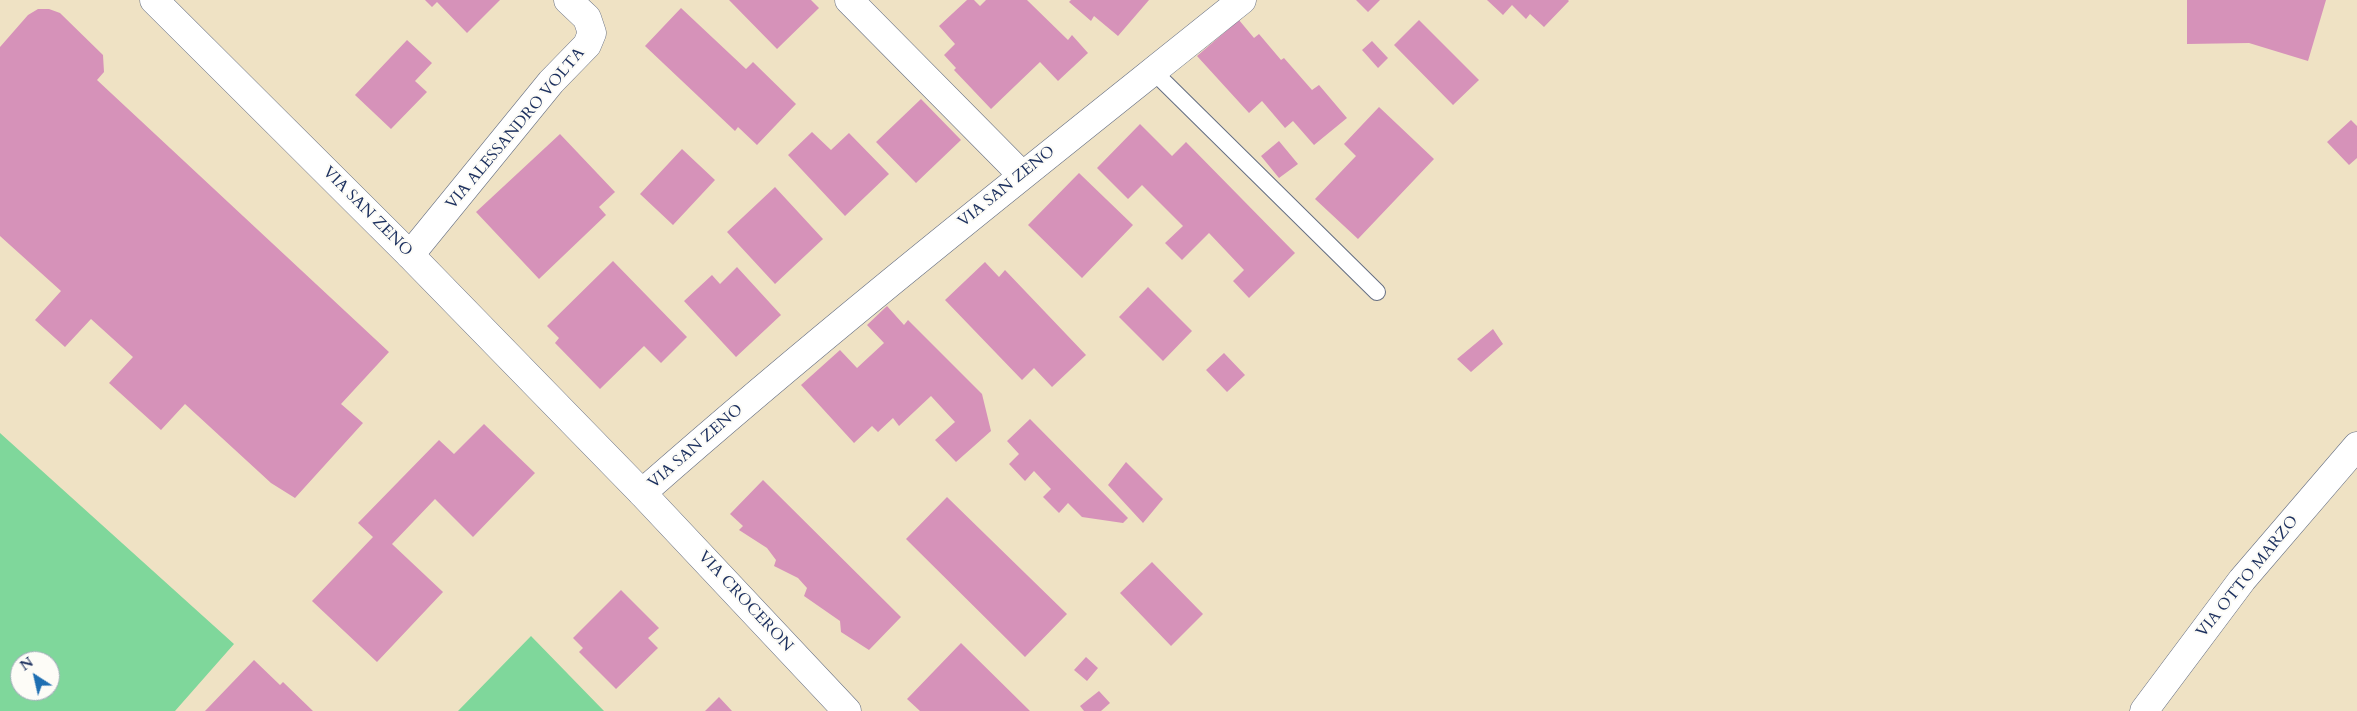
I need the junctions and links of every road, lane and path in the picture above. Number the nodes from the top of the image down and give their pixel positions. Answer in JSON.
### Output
{"nodes":[{"id":1,"x":154,"y":0,"type":"edge"},
{"id":2,"x":568,"y":0,"type":"edge"},
{"id":3,"x":849,"y":0,"type":"edge"},
{"id":4,"x":1242,"y":0,"type":"edge"},
{"id":5,"x":1153,"y":71,"type":"junction"},
{"id":6,"x":1022,"y":174,"type":"junction"},
{"id":7,"x":410,"y":255,"type":"junction"},
{"id":8,"x":1377,"y":292,"type":"dead end"},
{"id":9,"x":2357,"y":446,"type":"edge"},
{"id":10,"x":642,"y":493,"type":"junction"},
{"id":11,"x":848,"y":711,"type":"edge"},
{"id":12,"x":2144,"y":711,"type":"edge"}],
"edges":[{"from":1,"to":7,"type":"street","name":"VIA SAN ZENO"},
{"from":2,"to":7,"type":"street","name":"VIA ALESSANDRO VOLTA"},
{"from":3,"to":6,"type":"street"},
{"from":4,"to":5,"type":"street","name":"VIA SAN ZENO"},
{"from":5,"to":6,"type":"street","name":"VIA SAN ZENO"},
{"from":5,"to":8,"type":"lane"},
{"from":6,"to":10,"type":"street","name":"VIA SAN ZENO"},
{"from":7,"to":10,"type":"street","name":"VIA SAN ZENO"},
{"from":9,"to":12,"type":"street","name":"VIA OTTO MARZO"},
{"from":10,"to":11,"type":"street","name":"VIA CROCERON"}]}
